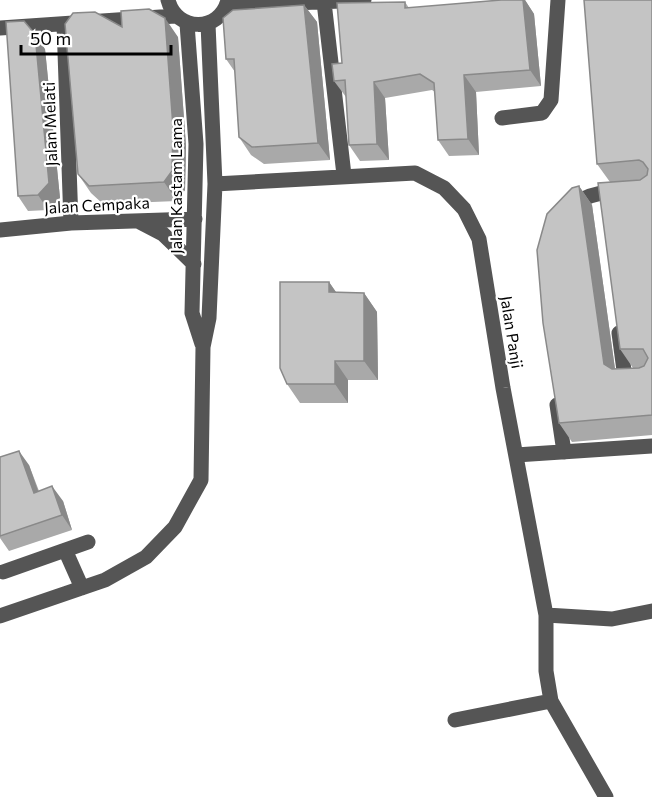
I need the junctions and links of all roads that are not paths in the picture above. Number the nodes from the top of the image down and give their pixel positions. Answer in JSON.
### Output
{"nodes":[{"id":1,"x":168,"y":0,"type":"edge"},
{"id":2,"x":364,"y":0,"type":"edge"},
{"id":3,"x":558,"y":0,"type":"edge"},
{"id":4,"x":227,"y":3,"type":"edge"},
{"id":5,"x":324,"y":3,"type":"junction"},
{"id":6,"x":181,"y":20,"type":"junction"},
{"id":7,"x":64,"y":24,"type":"junction"},
{"id":8,"x":208,"y":24,"type":"junction"},
{"id":9,"x":0,"y":28,"type":"edge"},
{"id":10,"x":502,"y":118,"type":"dead end"},
{"id":11,"x":344,"y":176,"type":"junction"},
{"id":12,"x":215,"y":184,"type":"junction"},
{"id":13,"x":652,"y":189,"type":"edge"},
{"id":14,"x":195,"y":219,"type":"junction"},
{"id":15,"x":559,"y":220,"type":"edge"},
{"id":16,"x":137,"y":221,"type":"junction"},
{"id":17,"x":72,"y":223,"type":"junction"},
{"id":18,"x":0,"y":230,"type":"edge"},
{"id":19,"x":194,"y":264,"type":"junction"},
{"id":20,"x":618,"y":320,"type":"edge"},
{"id":21,"x":203,"y":347,"type":"junction"},
{"id":22,"x":652,"y":377,"type":"edge"},
{"id":23,"x":554,"y":387,"type":"edge"},
{"id":24,"x":652,"y":446,"type":"edge"},
{"id":25,"x":564,"y":452,"type":"junction"},
{"id":26,"x":516,"y":455,"type":"junction"},
{"id":27,"x":88,"y":542,"type":"dead end"},
{"id":28,"x":66,"y":552,"type":"junction"},
{"id":29,"x":3,"y":572,"type":"dead end"},
{"id":30,"x":82,"y":588,"type":"junction"},
{"id":31,"x":652,"y":611,"type":"edge"},
{"id":32,"x":546,"y":615,"type":"junction"},
{"id":33,"x":0,"y":616,"type":"edge"},
{"id":34,"x":552,"y":701,"type":"junction"},
{"id":35,"x":455,"y":720,"type":"dead end"},
{"id":36,"x":606,"y":797,"type":"edge"}],
"edges":[{"from":1,"to":6,"type":"street","name":"Jalan Kastam Lama"},
{"from":2,"to":5,"type":"street"},
{"from":3,"to":10,"type":"street"},
{"from":4,"to":5,"type":"street"},
{"from":4,"to":8,"type":"street"},
{"from":5,"to":11,"type":"street"},
{"from":6,"to":7,"type":"street"},
{"from":6,"to":8,"type":"street"},
{"from":6,"to":14,"type":"street","name":"Jalan Kastam Lama"},
{"from":7,"to":9,"type":"street"},
{"from":7,"to":17,"type":"street","name":"Jalan Melati"},
{"from":8,"to":12,"type":"street","name":"Jalan Kastam Lama"},
{"from":11,"to":12,"type":"street","name":"Jalan Panji"},
{"from":11,"to":26,"type":"street","name":"Jalan Panji"},
{"from":12,"to":21,"type":"street","name":"Jalan Kastam Lama"},
{"from":13,"to":15,"type":"street"},
{"from":14,"to":16,"type":"street","name":"Jalan Cempaka"},
{"from":14,"to":19,"type":"street","name":"Jalan Kastam Lama"},
{"from":16,"to":17,"type":"street","name":"Jalan Cempaka"},
{"from":16,"to":19,"type":"street"},
{"from":17,"to":18,"type":"street","name":"Jalan Cempaka"},
{"from":19,"to":21,"type":"street","name":"Jalan Kastam Lama"},
{"from":20,"to":22,"type":"street"},
{"from":21,"to":30,"type":"street","name":"Jalan Kastam Lama"},
{"from":23,"to":25,"type":"street"},
{"from":24,"to":25,"type":"street"},
{"from":25,"to":26,"type":"street"},
{"from":26,"to":32,"type":"street","name":"Jalan Panji"},
{"from":27,"to":28,"type":"street"},
{"from":28,"to":29,"type":"street"},
{"from":28,"to":30,"type":"street"},
{"from":30,"to":33,"type":"street","name":"Jalan Kastam Lama"},
{"from":31,"to":32,"type":"street"},
{"from":32,"to":34,"type":"street","name":"Jalan Panji"},
{"from":34,"to":35,"type":"street"},
{"from":34,"to":36,"type":"street","name":"Jalan Panji"}]}
